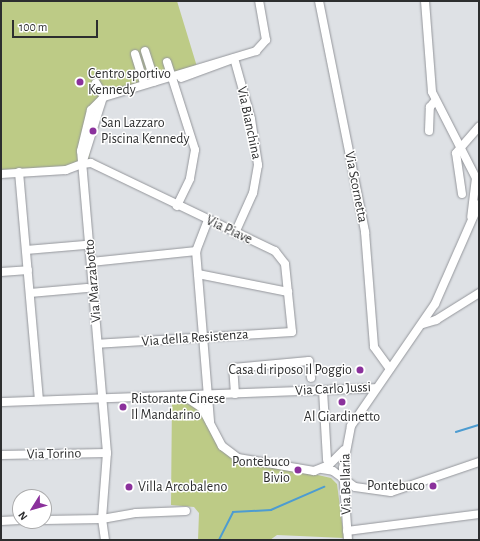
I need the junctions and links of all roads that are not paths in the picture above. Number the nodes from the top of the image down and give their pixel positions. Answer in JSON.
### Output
{"nodes":[{"id":1,"x":259,"y":1,"type":"edge"},
{"id":2,"x":319,"y":1,"type":"edge"},
{"id":3,"x":425,"y":1,"type":"edge"},
{"id":4,"x":145,"y":51,"type":"dead end"},
{"id":5,"x":135,"y":54,"type":"dead end"},
{"id":6,"x":234,"y":58,"type":"junction"},
{"id":7,"x":167,"y":62,"type":"dead end"},
{"id":8,"x":173,"y":78,"type":"junction"},
{"id":9,"x":155,"y":81,"type":"junction"},
{"id":10,"x":96,"y":83,"type":"dead end"},
{"id":11,"x":144,"y":84,"type":"junction"},
{"id":12,"x":104,"y":97,"type":"junction"},
{"id":13,"x":436,"y":100,"type":"junction"},
{"id":14,"x":98,"y":111,"type":"junction"},
{"id":15,"x":479,"y":127,"type":"edge"},
{"id":16,"x":429,"y":131,"type":"dead end"},
{"id":17,"x":460,"y":146,"type":"junction"},
{"id":18,"x":470,"y":164,"type":"junction"},
{"id":19,"x":82,"y":168,"type":"junction"},
{"id":20,"x":479,"y":171,"type":"edge"},
{"id":21,"x":20,"y":172,"type":"junction"},
{"id":22,"x":1,"y":174,"type":"edge"},
{"id":23,"x":462,"y":194,"type":"dead end"},
{"id":24,"x":479,"y":204,"type":"edge"},
{"id":25,"x":177,"y":206,"type":"junction"},
{"id":26,"x":208,"y":220,"type":"junction"},
{"id":27,"x":470,"y":220,"type":"junction"},
{"id":28,"x":235,"y":233,"type":"junction"},
{"id":29,"x":85,"y":245,"type":"dead end"},
{"id":30,"x":26,"y":250,"type":"junction"},
{"id":31,"x":196,"y":251,"type":"junction"},
{"id":32,"x":92,"y":262,"type":"junction"},
{"id":33,"x":28,"y":270,"type":"junction"},
{"id":34,"x":1,"y":272,"type":"edge"},
{"id":35,"x":198,"y":274,"type":"junction"},
{"id":36,"x":87,"y":288,"type":"dead end"},
{"id":37,"x":288,"y":292,"type":"junction"},
{"id":38,"x":30,"y":293,"type":"junction"},
{"id":39,"x":479,"y":293,"type":"edge"},
{"id":40,"x":423,"y":324,"type":"junction"},
{"id":41,"x":292,"y":332,"type":"joint"},
{"id":42,"x":202,"y":337,"type":"junction"},
{"id":43,"x":98,"y":344,"type":"junction"},
{"id":44,"x":390,"y":369,"type":"junction"},
{"id":45,"x":311,"y":378,"type":"dead end"},
{"id":46,"x":376,"y":388,"type":"junction"},
{"id":47,"x":323,"y":390,"type":"junction"},
{"id":48,"x":206,"y":394,"type":"junction"},
{"id":49,"x":235,"y":394,"type":"junction"},
{"id":50,"x":181,"y":395,"type":"junction"},
{"id":51,"x":104,"y":399,"type":"junction"},
{"id":52,"x":39,"y":400,"type":"junction"},
{"id":53,"x":1,"y":402,"type":"edge"},
{"id":54,"x":210,"y":422,"type":"junction"},
{"id":55,"x":345,"y":449,"type":"junction"},
{"id":56,"x":108,"y":453,"type":"junction"},
{"id":57,"x":1,"y":455,"type":"edge"},
{"id":58,"x":327,"y":460,"type":"dead end"},
{"id":59,"x":479,"y":462,"type":"edge"},
{"id":60,"x":322,"y":469,"type":"junction"},
{"id":61,"x":344,"y":481,"type":"junction"},
{"id":62,"x":186,"y":511,"type":"dead end"},
{"id":63,"x":479,"y":514,"type":"edge"},
{"id":64,"x":102,"y":519,"type":"junction"},
{"id":65,"x":12,"y":520,"type":"edge"},
{"id":66,"x":52,"y":520,"type":"edge"},
{"id":67,"x":1,"y":521,"type":"edge"},
{"id":68,"x":347,"y":531,"type":"junction"},
{"id":69,"x":105,"y":540,"type":"edge"},
{"id":70,"x":348,"y":540,"type":"edge"}],
"edges":[{"from":1,"to":6,"type":"street"},
{"from":2,"to":44,"type":"street","name":"Via Scornetta"},
{"from":3,"to":13,"type":"street"},
{"from":4,"to":9,"type":"street"},
{"from":5,"to":11,"type":"street"},
{"from":6,"to":8,"type":"street"},
{"from":6,"to":28,"type":"street","name":"Via Bianchina"},
{"from":7,"to":8,"type":"street"},
{"from":8,"to":9,"type":"street"},
{"from":8,"to":14,"type":"street"},
{"from":8,"to":25,"type":"street"},
{"from":9,"to":11,"type":"street"},
{"from":10,"to":12,"type":"street"},
{"from":11,"to":12,"type":"street"},
{"from":12,"to":14,"type":"street"},
{"from":12,"to":19,"type":"street"},
{"from":13,"to":16,"type":"street"},
{"from":13,"to":17,"type":"street"},
{"from":14,"to":19,"type":"street"},
{"from":15,"to":17,"type":"street"},
{"from":17,"to":18,"type":"street"},
{"from":17,"to":23,"type":"street"},
{"from":18,"to":20,"type":"street"},
{"from":18,"to":27,"type":"street"},
{"from":19,"to":21,"type":"street"},
{"from":19,"to":25,"type":"street","name":"Via Piave"},
{"from":19,"to":32,"type":"street","name":"Via Marzabotto"},
{"from":21,"to":22,"type":"street"},
{"from":21,"to":30,"type":"street"},
{"from":24,"to":27,"type":"street","name":"Via Carlo Jussi"},
{"from":25,"to":26,"type":"street","name":"Via Piave"},
{"from":26,"to":28,"type":"street","name":"Via Piave"},
{"from":26,"to":31,"type":"street"},
{"from":27,"to":40,"type":"street","name":"Via Carlo Jussi"},
{"from":28,"to":37,"type":"street","name":"Via Piave"},
{"from":29,"to":30,"type":"street"},
{"from":30,"to":33,"type":"street"},
{"from":31,"to":32,"type":"street"},
{"from":31,"to":35,"type":"street"},
{"from":32,"to":43,"type":"street","name":"Via Marzabotto"},
{"from":33,"to":34,"type":"street"},
{"from":33,"to":38,"type":"street"},
{"from":35,"to":37,"type":"street"},
{"from":35,"to":42,"type":"street"},
{"from":36,"to":38,"type":"street"},
{"from":37,"to":41,"type":"street","name":"Via Piave"},
{"from":38,"to":52,"type":"street"},
{"from":39,"to":40,"type":"street"},
{"from":40,"to":44,"type":"street","name":"Via Carlo Jussi"},
{"from":41,"to":42,"type":"street","name":"Via della Resistenza"},
{"from":42,"to":43,"type":"street","name":"Via della Resistenza"},
{"from":42,"to":48,"type":"street"},
{"from":43,"to":51,"type":"street","name":"Via Marzabotto"},
{"from":44,"to":46,"type":"street","name":"Via Carlo Jussi"},
{"from":45,"to":49,"type":"street","name":"Via Carlo Jussi"},
{"from":46,"to":47,"type":"street","name":"Via Carlo Jussi"},
{"from":46,"to":55,"type":"street","name":"Via Bellaria"},
{"from":47,"to":49,"type":"street","name":"Via Carlo Jussi"},
{"from":47,"to":58,"type":"street","name":"Via Bellaria"},
{"from":48,"to":49,"type":"street","name":"Via Carlo Jussi"},
{"from":48,"to":50,"type":"street","name":"Via Carlo Jussi"},
{"from":48,"to":54,"type":"street"},
{"from":50,"to":51,"type":"street","name":"Via Carlo Jussi"},
{"from":50,"to":54,"type":"street"},
{"from":51,"to":52,"type":"street","name":"Via Carlo Jussi"},
{"from":51,"to":56,"type":"street","name":"Via Marzabotto"},
{"from":52,"to":53,"type":"street","name":"Via Carlo Jussi"},
{"from":54,"to":60,"type":"street"},
{"from":55,"to":60,"type":"street"},
{"from":55,"to":61,"type":"street","name":"Via Bellaria"},
{"from":56,"to":57,"type":"street","name":"Via Torino"},
{"from":56,"to":64,"type":"street","name":"Via Marzabotto"},
{"from":59,"to":61,"type":"street"},
{"from":60,"to":61,"type":"street"},
{"from":61,"to":68,"type":"street","name":"Via Bellaria"},
{"from":62,"to":64,"type":"street"},
{"from":63,"to":68,"type":"street"},
{"from":64,"to":66,"type":"street"},
{"from":64,"to":69,"type":"street","name":"Via Marzabotto"},
{"from":65,"to":67,"type":"street"},
{"from":68,"to":70,"type":"street","name":"Via Bellaria"}]}
